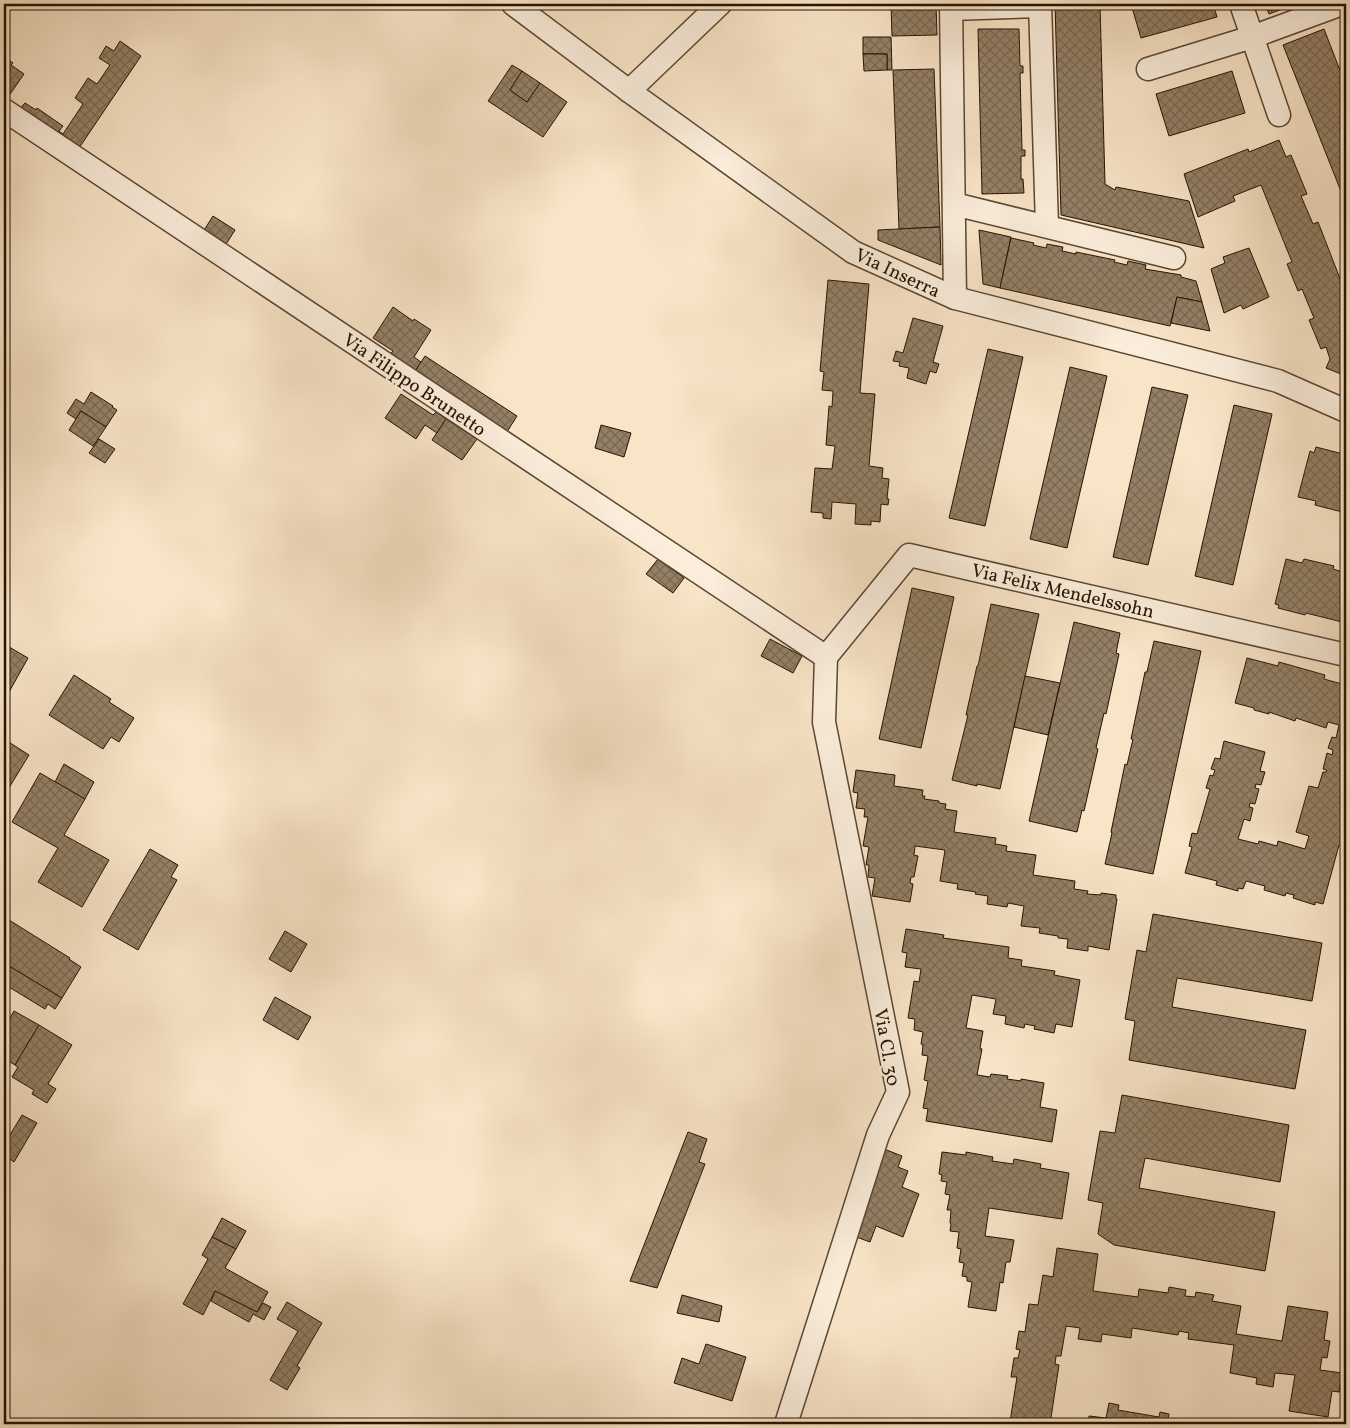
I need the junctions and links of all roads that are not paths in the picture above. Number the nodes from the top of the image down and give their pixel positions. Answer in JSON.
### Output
{"nodes":[{"id":1,"x":513,"y":4,"type":"edge"},
{"id":2,"x":720,"y":4,"type":"edge"},
{"id":3,"x":1241,"y":4,"type":"edge"},
{"id":4,"x":1040,"y":5,"type":"edge"},
{"id":5,"x":1344,"y":5,"type":"edge"},
{"id":6,"x":951,"y":6,"type":"edge"},
{"id":7,"x":1252,"y":37,"type":"junction"},
{"id":8,"x":1148,"y":69,"type":"dead end"},
{"id":9,"x":629,"y":91,"type":"junction"},
{"id":10,"x":4,"y":110,"type":"edge"},
{"id":11,"x":1279,"y":115,"type":"dead end"},
{"id":12,"x":954,"y":204,"type":"junction"},
{"id":13,"x":1046,"y":226,"type":"junction"},
{"id":14,"x":1174,"y":258,"type":"dead end"},
{"id":15,"x":955,"y":298,"type":"junction"},
{"id":16,"x":1346,"y":411,"type":"edge"},
{"id":17,"x":1346,"y":655,"type":"edge"},
{"id":18,"x":826,"y":657,"type":"junction"},
{"id":19,"x":786,"y":1424,"type":"edge"}],
"edges":[{"from":1,"to":9,"type":"street","name":"Via Inserra"},
{"from":2,"to":9,"type":"street"},
{"from":3,"to":7,"type":"street"},
{"from":4,"to":6,"type":"street"},
{"from":4,"to":13,"type":"street"},
{"from":5,"to":7,"type":"street"},
{"from":6,"to":12,"type":"street"},
{"from":7,"to":8,"type":"street"},
{"from":7,"to":11,"type":"street"},
{"from":9,"to":15,"type":"street","name":"Via Inserra"},
{"from":10,"to":18,"type":"street","name":"Via Filippo Brunetto"},
{"from":12,"to":13,"type":"street"},
{"from":12,"to":15,"type":"street"},
{"from":13,"to":14,"type":"street"},
{"from":15,"to":16,"type":"street","name":"Via Inserra"},
{"from":17,"to":18,"type":"street","name":"Via Felix Mendelssohn"},
{"from":18,"to":19,"type":"street","name":"Via Cl. 30"}]}
